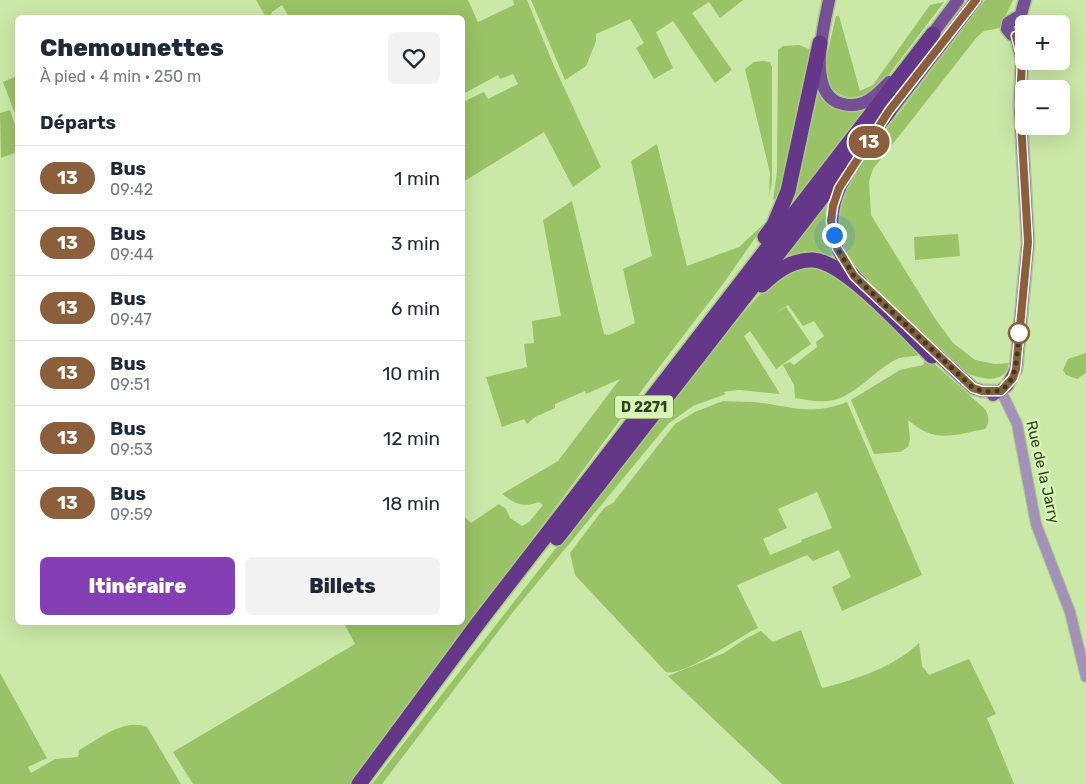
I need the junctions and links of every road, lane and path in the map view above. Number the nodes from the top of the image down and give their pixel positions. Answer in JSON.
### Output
{"nodes":[{"id":1,"x":829,"y":0,"type":"edge"},
{"id":2,"x":958,"y":0,"type":"edge"},
{"id":3,"x":976,"y":0,"type":"edge"},
{"id":4,"x":1025,"y":0,"type":"edge"},
{"id":5,"x":1024,"y":15,"type":"edge"},
{"id":6,"x":1015,"y":20,"type":"edge"},
{"id":7,"x":933,"y":34,"type":"junction"},
{"id":8,"x":1015,"y":34,"type":"edge"},
{"id":9,"x":820,"y":43,"type":"junction"},
{"id":10,"x":1022,"y":70,"type":"edge"},
{"id":11,"x":889,"y":111,"type":"junction"},
{"id":12,"x":721,"y":327,"type":"junction"},
{"id":13,"x":702,"y":332,"type":"junction"},
{"id":14,"x":932,"y":356,"type":"joint"},
{"id":15,"x":1001,"y":391,"type":"junction"},
{"id":16,"x":1086,"y":677,"type":"edge"},
{"id":17,"x":359,"y":784,"type":"edge"},
{"id":18,"x":364,"y":784,"type":"edge"}],
"edges":[{"from":1,"to":9,"type":"main road"},
{"from":2,"to":7,"type":"main road","number":"D 2271"},
{"from":3,"to":11,"type":"main road","number":"D 2271"},
{"from":4,"to":5,"type":"main road"},
{"from":6,"to":8,"type":"main road"},
{"from":7,"to":9,"type":"main road"},
{"from":7,"to":13,"type":"highway","number":"D 2271"},
{"from":9,"to":13,"type":"highway"},
{"from":10,"to":15,"type":"main road"},
{"from":11,"to":12,"type":"highway","number":"D 2271"},
{"from":11,"to":15,"type":"main road"},
{"from":12,"to":14,"type":"highway"},
{"from":12,"to":18,"type":"highway","number":"D 2271"},
{"from":13,"to":17,"type":"highway","number":"D 2271"},
{"from":14,"to":15,"type":"main road"},
{"from":15,"to":16,"type":"street","name":"Rue de la Jarry"}]}
